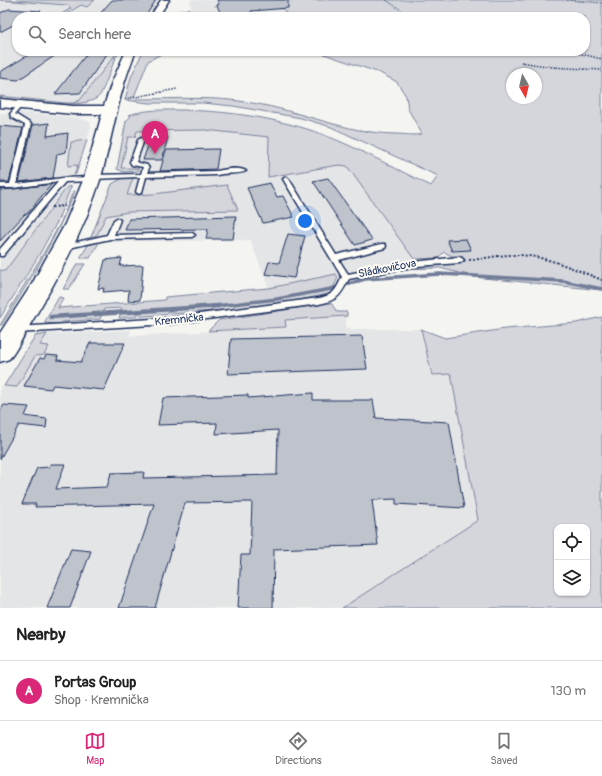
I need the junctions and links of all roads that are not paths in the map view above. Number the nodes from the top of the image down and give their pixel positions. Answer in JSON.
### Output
{"nodes":[{"id":1,"x":165,"y":0,"type":"edge"},
{"id":2,"x":157,"y":12,"type":"edge"},
{"id":3,"x":129,"y":56,"type":"edge"},
{"id":4,"x":0,"y":103,"type":"edge"},
{"id":5,"x":21,"y":106,"type":"junction"},
{"id":6,"x":110,"y":106,"type":"junction"},
{"id":7,"x":141,"y":140,"type":"dead end"},
{"id":8,"x":243,"y":171,"type":"dead end"},
{"id":9,"x":145,"y":174,"type":"junction"},
{"id":10,"x":92,"y":178,"type":"junction"},
{"id":11,"x":286,"y":179,"type":"dead end"},
{"id":12,"x":61,"y":180,"type":"junction"},
{"id":13,"x":0,"y":186,"type":"edge"},
{"id":14,"x":13,"y":186,"type":"junction"},
{"id":15,"x":139,"y":192,"type":"dead end"},
{"id":16,"x":117,"y":220,"type":"dead end"},
{"id":17,"x":192,"y":236,"type":"dead end"},
{"id":18,"x":110,"y":237,"type":"junction"},
{"id":19,"x":382,"y":246,"type":"dead end"},
{"id":20,"x":64,"y":247,"type":"junction"},
{"id":21,"x":0,"y":254,"type":"edge"},
{"id":22,"x":336,"y":258,"type":"junction"},
{"id":23,"x":460,"y":260,"type":"road end"},
{"id":24,"x":346,"y":276,"type":"junction"},
{"id":25,"x":339,"y":291,"type":"joint"},
{"id":26,"x":15,"y":330,"type":"junction"},
{"id":27,"x":0,"y":352,"type":"edge"}],
"edges":[{"from":1,"to":2,"type":"street"},
{"from":3,"to":6,"type":"main road"},
{"from":4,"to":5,"type":"main road"},
{"from":5,"to":6,"type":"main road"},
{"from":5,"to":14,"type":"lane"},
{"from":6,"to":10,"type":"main road"},
{"from":7,"to":9,"type":"lane"},
{"from":8,"to":9,"type":"lane"},
{"from":9,"to":10,"type":"lane"},
{"from":9,"to":15,"type":"lane"},
{"from":10,"to":12,"type":"lane"},
{"from":10,"to":20,"type":"main road"},
{"from":11,"to":22,"type":"lane"},
{"from":12,"to":14,"type":"lane"},
{"from":12,"to":21,"type":"lane"},
{"from":13,"to":14,"type":"lane"},
{"from":16,"to":18,"type":"lane"},
{"from":17,"to":18,"type":"lane"},
{"from":18,"to":20,"type":"lane"},
{"from":19,"to":22,"type":"lane"},
{"from":20,"to":26,"type":"main road"},
{"from":22,"to":24,"type":"lane"},
{"from":23,"to":24,"type":"lane","name":"Sládkovičova"},
{"from":24,"to":25,"type":"lane","name":"Sládkovičova"},
{"from":25,"to":26,"type":"lane","name":"Kremnička"},
{"from":26,"to":27,"type":"main road"}]}
